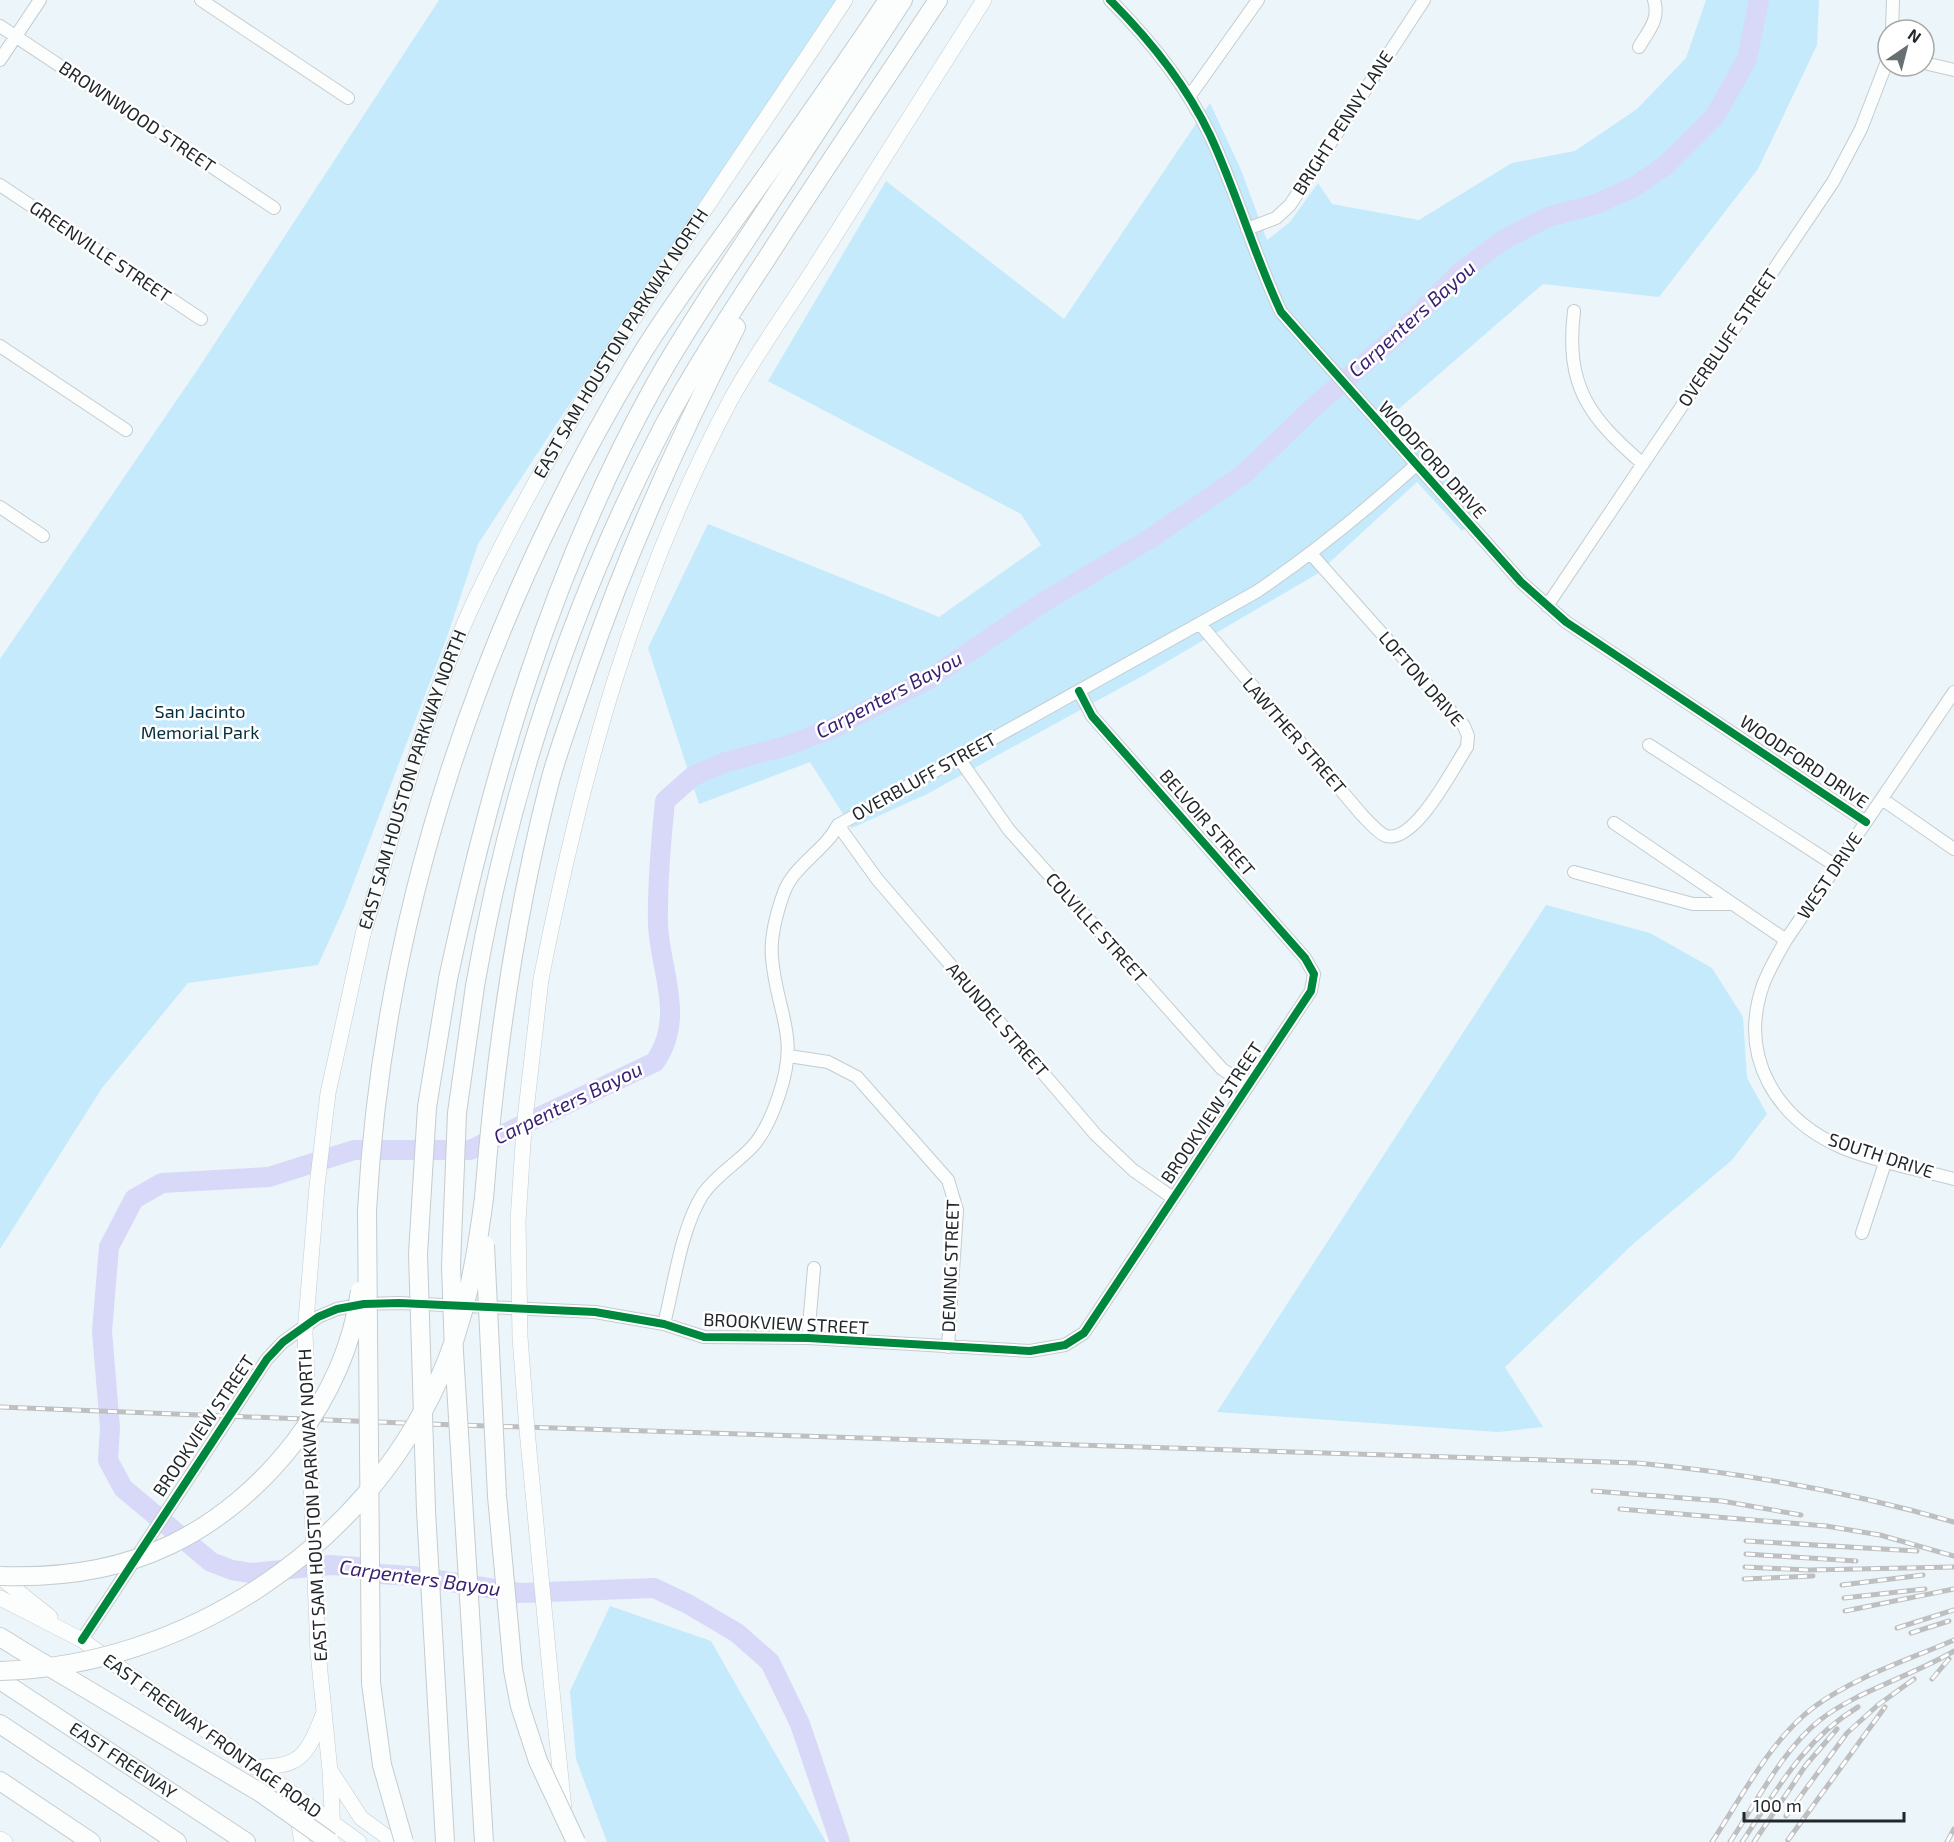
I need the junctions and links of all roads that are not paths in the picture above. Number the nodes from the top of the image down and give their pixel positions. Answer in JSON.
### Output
{"nodes":[{"id":1,"x":40,"y":0,"type":"edge"},
{"id":2,"x":201,"y":0,"type":"edge"},
{"id":3,"x":845,"y":0,"type":"edge"},
{"id":4,"x":888,"y":0,"type":"edge"},
{"id":5,"x":903,"y":0,"type":"edge"},
{"id":6,"x":938,"y":0,"type":"edge"},
{"id":7,"x":984,"y":0,"type":"edge"},
{"id":8,"x":1110,"y":0,"type":"edge"},
{"id":9,"x":1258,"y":0,"type":"edge"},
{"id":10,"x":1424,"y":0,"type":"edge"},
{"id":11,"x":1654,"y":0,"type":"edge"},
{"id":12,"x":1893,"y":0,"type":"edge"},
{"id":13,"x":1892,"y":18,"type":"edge"},
{"id":14,"x":0,"y":26,"type":"edge"},
{"id":15,"x":16,"y":37,"type":"junction"},
{"id":16,"x":1639,"y":47,"type":"dead end"},
{"id":17,"x":0,"y":60,"type":"edge"},
{"id":18,"x":1936,"y":66,"type":"edge"},
{"id":19,"x":1954,"y":70,"type":"edge"},
{"id":20,"x":1881,"y":78,"type":"edge"},
{"id":21,"x":1189,"y":97,"type":"junction"},
{"id":22,"x":348,"y":98,"type":"dead end"},
{"id":23,"x":0,"y":185,"type":"edge"},
{"id":24,"x":274,"y":208,"type":"dead end"},
{"id":25,"x":799,"y":209,"type":"junction"},
{"id":26,"x":1247,"y":229,"type":"junction"},
{"id":27,"x":1574,"y":311,"type":"dead end"},
{"id":28,"x":201,"y":318,"type":"dead end"},
{"id":29,"x":0,"y":346,"type":"edge"},
{"id":30,"x":126,"y":429,"type":"dead end"},
{"id":31,"x":1643,"y":464,"type":"junction"},
{"id":32,"x":1416,"y":465,"type":"junction"},
{"id":33,"x":0,"y":507,"type":"edge"},
{"id":34,"x":43,"y":536,"type":"dead end"},
{"id":35,"x":1312,"y":555,"type":"junction"},
{"id":36,"x":1548,"y":606,"type":"junction"},
{"id":37,"x":1200,"y":624,"type":"junction"},
{"id":38,"x":1079,"y":691,"type":"junction"},
{"id":39,"x":1954,"y":692,"type":"edge"},
{"id":40,"x":1649,"y":745,"type":"dead end"},
{"id":41,"x":958,"y":757,"type":"junction"},
{"id":42,"x":1882,"y":799,"type":"junction"},
{"id":43,"x":1866,"y":822,"type":"junction"},
{"id":44,"x":1614,"y":823,"type":"dead end"},
{"id":45,"x":838,"y":825,"type":"junction"},
{"id":46,"x":1396,"y":836,"type":"joint"},
{"id":47,"x":1954,"y":849,"type":"edge"},
{"id":48,"x":1836,"y":866,"type":"junction"},
{"id":49,"x":1574,"y":872,"type":"dead end"},
{"id":50,"x":1731,"y":904,"type":"junction"},
{"id":51,"x":1786,"y":940,"type":"junction"},
{"id":52,"x":1314,"y":974,"type":"joint"},
{"id":53,"x":789,"y":1056,"type":"junction"},
{"id":54,"x":1248,"y":1086,"type":"junction"},
{"id":55,"x":1886,"y":1160,"type":"junction"},
{"id":56,"x":1954,"y":1179,"type":"edge"},
{"id":57,"x":484,"y":1198,"type":"junction"},
{"id":58,"x":1173,"y":1198,"type":"junction"},
{"id":59,"x":367,"y":1211,"type":"junction"},
{"id":60,"x":1863,"y":1233,"type":"dead end"},
{"id":61,"x":813,"y":1268,"type":"dead end"},
{"id":62,"x":664,"y":1324,"type":"junction"},
{"id":63,"x":808,"y":1338,"type":"junction"},
{"id":64,"x":948,"y":1347,"type":"junction"},
{"id":65,"x":0,"y":1576,"type":"edge"},
{"id":66,"x":0,"y":1598,"type":"edge"},
{"id":67,"x":64,"y":1629,"type":"junction"},
{"id":68,"x":0,"y":1637,"type":"edge"},
{"id":69,"x":82,"y":1640,"type":"junction"},
{"id":70,"x":0,"y":1671,"type":"edge"},
{"id":71,"x":0,"y":1680,"type":"edge"},
{"id":72,"x":324,"y":1713,"type":"junction"},
{"id":73,"x":0,"y":1724,"type":"edge"},
{"id":74,"x":254,"y":1767,"type":"junction"},
{"id":75,"x":330,"y":1771,"type":"junction"},
{"id":76,"x":0,"y":1781,"type":"edge"},
{"id":77,"x":285,"y":1789,"type":"junction"},
{"id":78,"x":332,"y":1836,"type":"edge"},
{"id":79,"x":0,"y":1839,"type":"edge"},
{"id":80,"x":5,"y":1842,"type":"edge"},
{"id":81,"x":91,"y":1842,"type":"edge"},
{"id":82,"x":177,"y":1842,"type":"edge"},
{"id":83,"x":246,"y":1842,"type":"edge"},
{"id":84,"x":302,"y":1842,"type":"edge"},
{"id":85,"x":359,"y":1842,"type":"edge"},
{"id":86,"x":394,"y":1842,"type":"edge"},
{"id":87,"x":404,"y":1842,"type":"edge"},
{"id":88,"x":445,"y":1842,"type":"edge"},
{"id":89,"x":484,"y":1842,"type":"edge"},
{"id":90,"x":567,"y":1842,"type":"edge"},
{"id":91,"x":576,"y":1842,"type":"edge"}],
"edges":[{"from":1,"to":15,"type":"street"},
{"from":2,"to":22,"type":"street"},
{"from":3,"to":72,"type":"main road","name":"EAST SAM HOUSTON PARKWAY NORTH","bridge":true},
{"from":4,"to":59,"type":"highway"},
{"from":5,"to":88,"type":"highway","bridge":true},
{"from":6,"to":25,"type":"highway"},
{"from":7,"to":90,"type":"main road","bridge":true},
{"from":8,"to":21,"type":"street","name":"WOODFORD DRIVE"},
{"from":9,"to":21,"type":"street"},
{"from":10,"to":26,"type":"street","name":"BRIGHT PENNY LANE"},
{"from":11,"to":16,"type":"street"},
{"from":12,"to":13,"type":"street"},
{"from":14,"to":15,"type":"street","name":"BROWNWOOD STREET"},
{"from":15,"to":17,"type":"street"},
{"from":15,"to":24,"type":"street","name":"BROWNWOOD STREET"},
{"from":18,"to":19,"type":"street"},
{"from":20,"to":31,"type":"street","name":"OVERBLUFF STREET"},
{"from":21,"to":26,"type":"street","name":"WOODFORD DRIVE"},
{"from":23,"to":28,"type":"street","name":"GREENVILLE STREET"},
{"from":25,"to":57,"type":"highway"},
{"from":25,"to":89,"type":"highway","bridge":true},
{"from":26,"to":32,"type":"street","name":"WOODFORD DRIVE"},
{"from":27,"to":31,"type":"street"},
{"from":29,"to":30,"type":"street"},
{"from":31,"to":36,"type":"street","name":"OVERBLUFF STREET"},
{"from":32,"to":35,"type":"street","name":"OVERBLUFF STREET"},
{"from":32,"to":36,"type":"street","name":"WOODFORD DRIVE"},
{"from":33,"to":34,"type":"street"},
{"from":35,"to":37,"type":"street","name":"OVERBLUFF STREET"},
{"from":35,"to":46,"type":"street","name":"LOFTON DRIVE"},
{"from":36,"to":43,"type":"street","name":"WOODFORD DRIVE"},
{"from":37,"to":38,"type":"street","name":"OVERBLUFF STREET"},
{"from":37,"to":46,"type":"street","name":"LAWTHER STREET"},
{"from":38,"to":41,"type":"street","name":"OVERBLUFF STREET"},
{"from":38,"to":52,"type":"street","name":"BELVOIR STREET"},
{"from":39,"to":42,"type":"street","name":"WEST DRIVE"},
{"from":40,"to":48,"type":"street"},
{"from":41,"to":45,"type":"street","name":"OVERBLUFF STREET"},
{"from":41,"to":54,"type":"street","name":"COLVILLE STREET"},
{"from":42,"to":43,"type":"street","name":"WEST DRIVE"},
{"from":42,"to":47,"type":"street"},
{"from":43,"to":48,"type":"street","name":"WEST DRIVE"},
{"from":44,"to":50,"type":"street"},
{"from":45,"to":53,"type":"street","name":"OVERBLUFF STREET"},
{"from":45,"to":58,"type":"street","name":"ARUNDEL STREET"},
{"from":48,"to":51,"type":"street","name":"WEST DRIVE"},
{"from":49,"to":50,"type":"street"},
{"from":50,"to":51,"type":"street"},
{"from":51,"to":55,"type":"street","name":"SOUTH DRIVE"},
{"from":52,"to":54,"type":"street","name":"BROOKVIEW STREET"},
{"from":53,"to":62,"type":"street","name":"OVERBLUFF STREET"},
{"from":53,"to":64,"type":"street","name":"DEMING STREET"},
{"from":54,"to":58,"type":"street","name":"BROOKVIEW STREET"},
{"from":55,"to":56,"type":"street","name":"SOUTH DRIVE"},
{"from":55,"to":60,"type":"street"},
{"from":57,"to":70,"type":"highway","bridge":true},
{"from":57,"to":91,"type":"highway","bridge":true},
{"from":58,"to":64,"type":"street","name":"BROOKVIEW STREET"},
{"from":59,"to":65,"type":"highway","bridge":true},
{"from":59,"to":87,"type":"highway","bridge":true},
{"from":61,"to":63,"type":"street"},
{"from":62,"to":63,"type":"street","name":"BROOKVIEW STREET"},
{"from":62,"to":69,"type":"street","name":"BROOKVIEW STREET"},
{"from":63,"to":64,"type":"street","name":"BROOKVIEW STREET"},
{"from":65,"to":67,"type":"main road"},
{"from":66,"to":67,"type":"main road","name":"EAST FREEWAY FRONTAGE ROAD"},
{"from":67,"to":69,"type":"main road","name":"EAST FREEWAY FRONTAGE ROAD"},
{"from":68,"to":78,"type":"highway","bridge":true},
{"from":69,"to":74,"type":"main road","name":"EAST FREEWAY FRONTAGE ROAD"},
{"from":71,"to":83,"type":"highway","name":"EAST FREEWAY"},
{"from":72,"to":74,"type":"main road"},
{"from":72,"to":75,"type":"main road","name":"EAST SAM HOUSTON PARKWAY NORTH"},
{"from":73,"to":82,"type":"highway","name":"EAST FREEWAY"},
{"from":74,"to":77,"type":"main road","name":"EAST FREEWAY FRONTAGE ROAD"},
{"from":75,"to":78,"type":"main road","name":"EAST SAM HOUSTON PARKWAY NORTH"},
{"from":75,"to":86,"type":"main road"},
{"from":76,"to":81,"type":"highway"},
{"from":77,"to":78,"type":"main road","name":"EAST FREEWAY FRONTAGE ROAD"},
{"from":77,"to":84,"type":"main road"},
{"from":78,"to":85,"type":"main road","name":"EAST FREEWAY FRONTAGE ROAD"},
{"from":79,"to":80,"type":"main road"}]}
